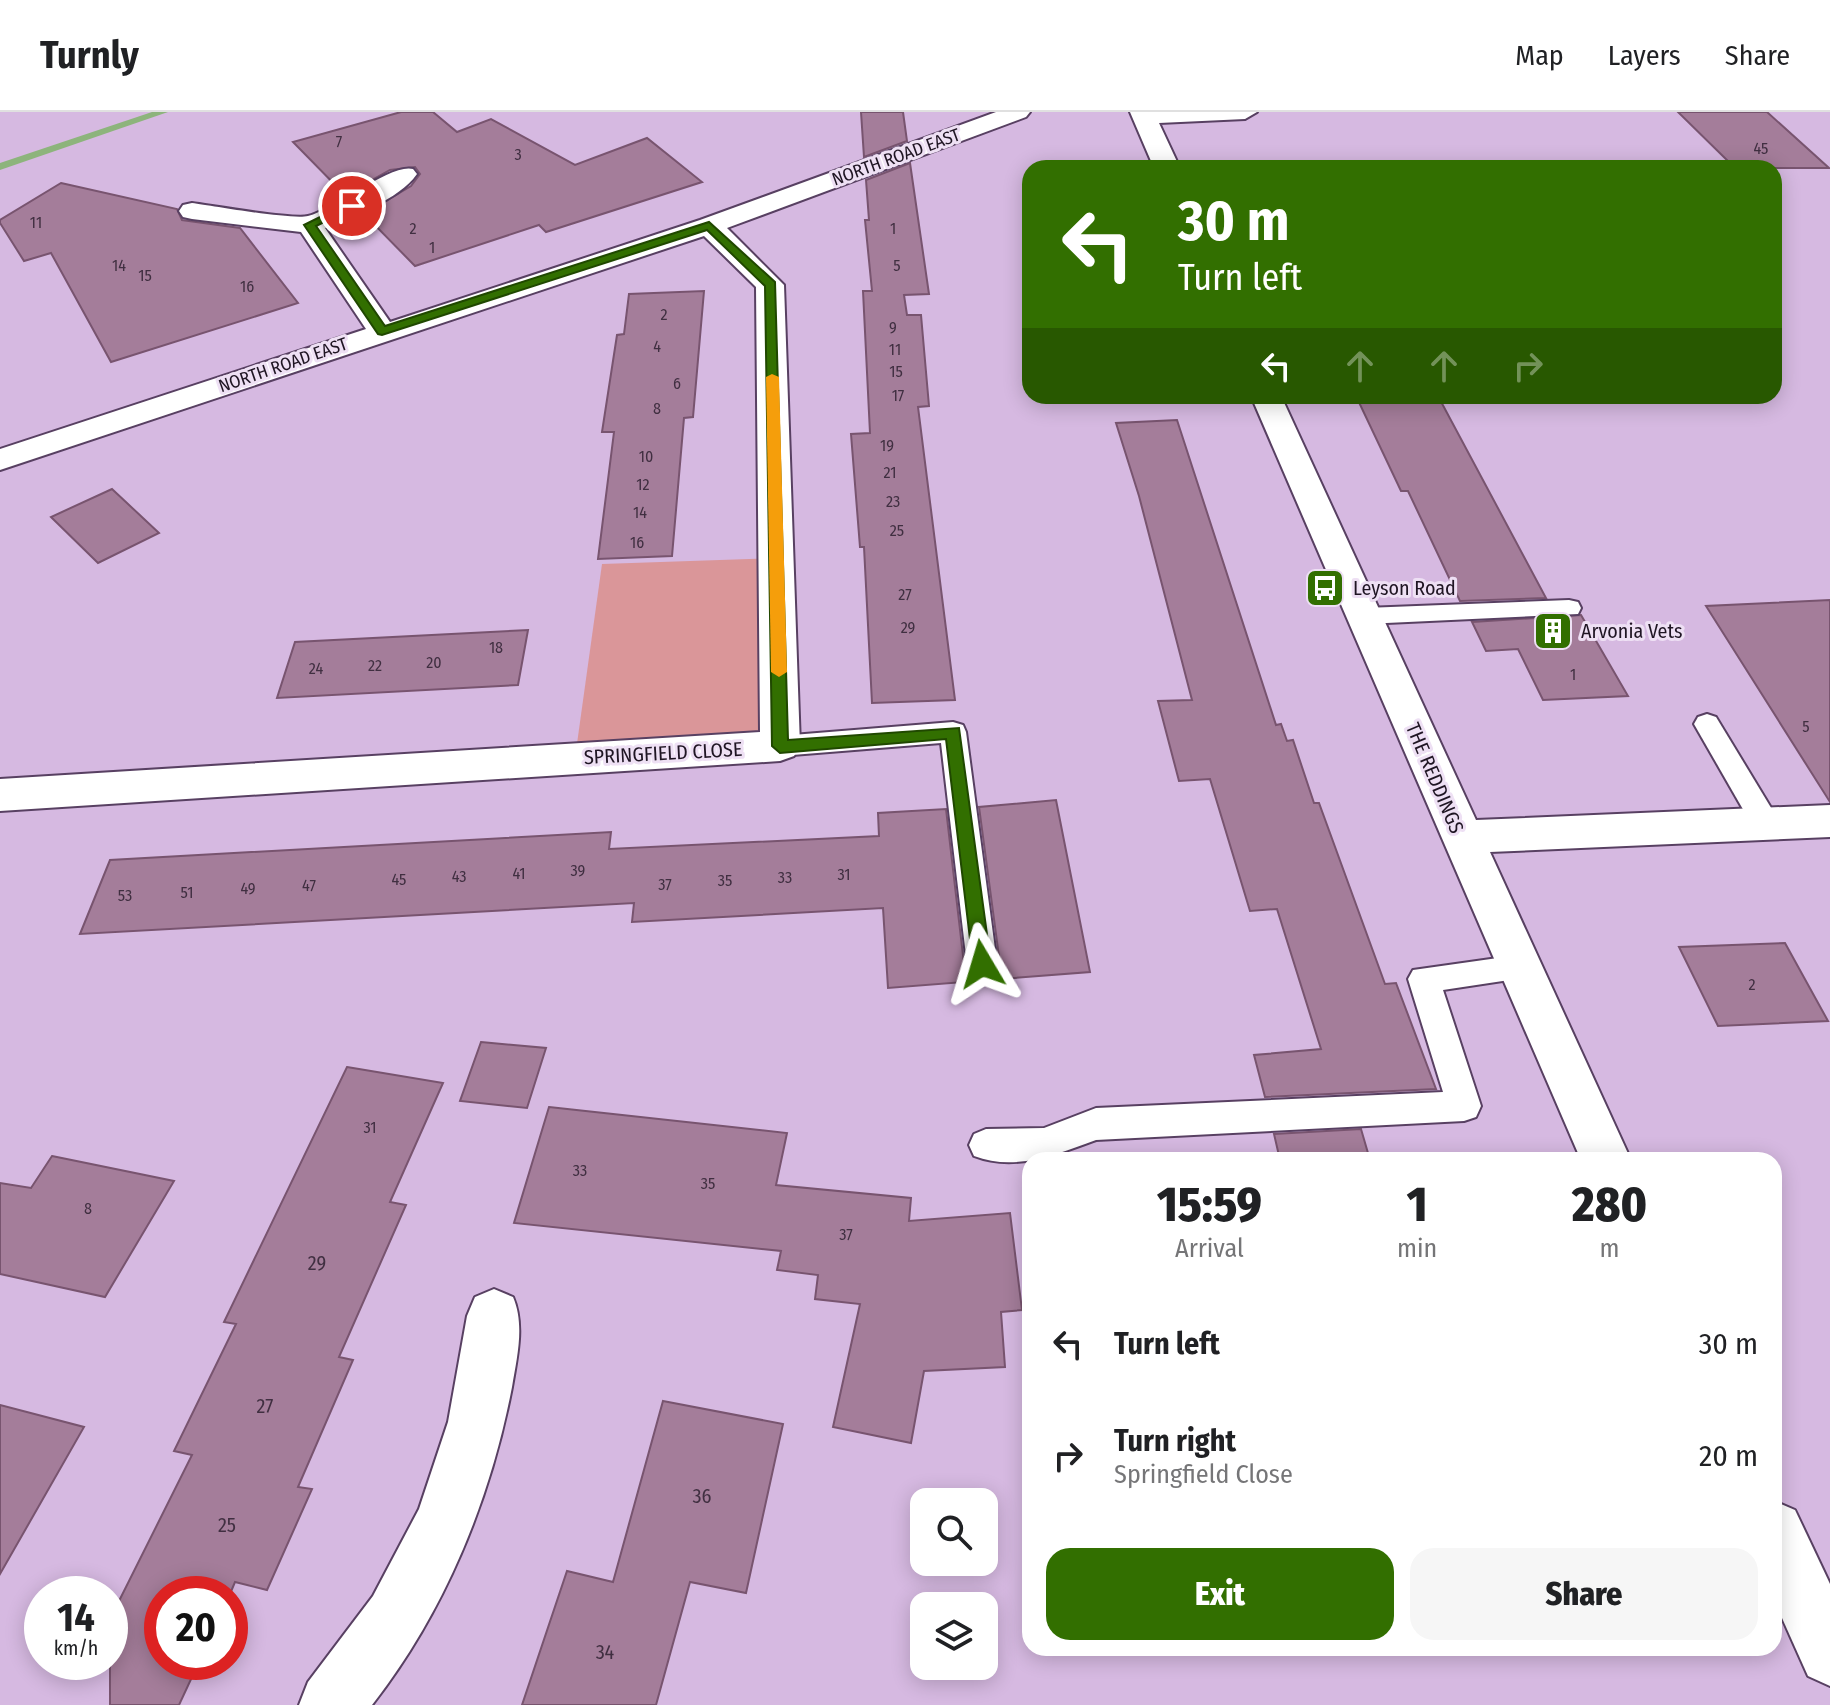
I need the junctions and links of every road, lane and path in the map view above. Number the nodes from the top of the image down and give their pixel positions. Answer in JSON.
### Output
{"nodes":[{"id":1,"x":1018,"y":112,"type":"edge"},
{"id":2,"x":1245,"y":112,"type":"edge"},
{"id":3,"x":1143,"y":114,"type":"edge"},
{"id":4,"x":1163,"y":160,"type":"edge"},
{"id":5,"x":404,"y":174,"type":"dead end"},
{"id":6,"x":192,"y":211,"type":"dead end"},
{"id":7,"x":310,"y":225,"type":"junction"},
{"id":8,"x":709,"y":226,"type":"junction"},
{"id":9,"x":382,"y":331,"type":"junction"},
{"id":10,"x":1270,"y":404,"type":"edge"},
{"id":11,"x":0,"y":460,"type":"edge"},
{"id":12,"x":1569,"y":608,"type":"dead end"},
{"id":13,"x":1365,"y":616,"type":"junction"},
{"id":14,"x":1707,"y":724,"type":"dead end"},
{"id":15,"x":780,"y":746,"type":"junction"},
{"id":16,"x":0,"y":795,"type":"edge"},
{"id":17,"x":1830,"y":821,"type":"edge"},
{"id":18,"x":1766,"y":824,"type":"junction"},
{"id":19,"x":1460,"y":837,"type":"junction"},
{"id":20,"x":982,"y":964,"type":"dead end"},
{"id":21,"x":1519,"y":968,"type":"junction"},
{"id":22,"x":986,"y":1145,"type":"dead end"},
{"id":23,"x":1602,"y":1152,"type":"edge"},
{"id":24,"x":494,"y":1316,"type":"dead end"},
{"id":25,"x":1782,"y":1549,"type":"edge"},
{"id":26,"x":1830,"y":1654,"type":"edge"},
{"id":27,"x":331,"y":1705,"type":"edge"}],
"edges":[{"from":1,"to":8,"type":"street","name":"NORTH ROAD EAST"},
{"from":2,"to":3,"type":"street"},
{"from":3,"to":4,"type":"street"},
{"from":5,"to":7,"type":"street"},
{"from":6,"to":7,"type":"street"},
{"from":7,"to":9,"type":"street"},
{"from":8,"to":9,"type":"street","name":"NORTH ROAD EAST"},
{"from":8,"to":15,"type":"street"},
{"from":9,"to":11,"type":"street","name":"NORTH ROAD EAST"},
{"from":10,"to":13,"type":"street","name":"THE REDDINGS"},
{"from":12,"to":13,"type":"lane"},
{"from":13,"to":19,"type":"street","name":"THE REDDINGS"},
{"from":14,"to":18,"type":"lane"},
{"from":15,"to":16,"type":"street","name":"SPRINGFIELD CLOSE"},
{"from":15,"to":20,"type":"lane"},
{"from":17,"to":18,"type":"street"},
{"from":18,"to":19,"type":"street"},
{"from":19,"to":21,"type":"street","name":"THE REDDINGS"},
{"from":21,"to":22,"type":"lane"},
{"from":21,"to":23,"type":"street","name":"THE REDDINGS"},
{"from":24,"to":27,"type":"street"},
{"from":25,"to":26,"type":"street"}]}
